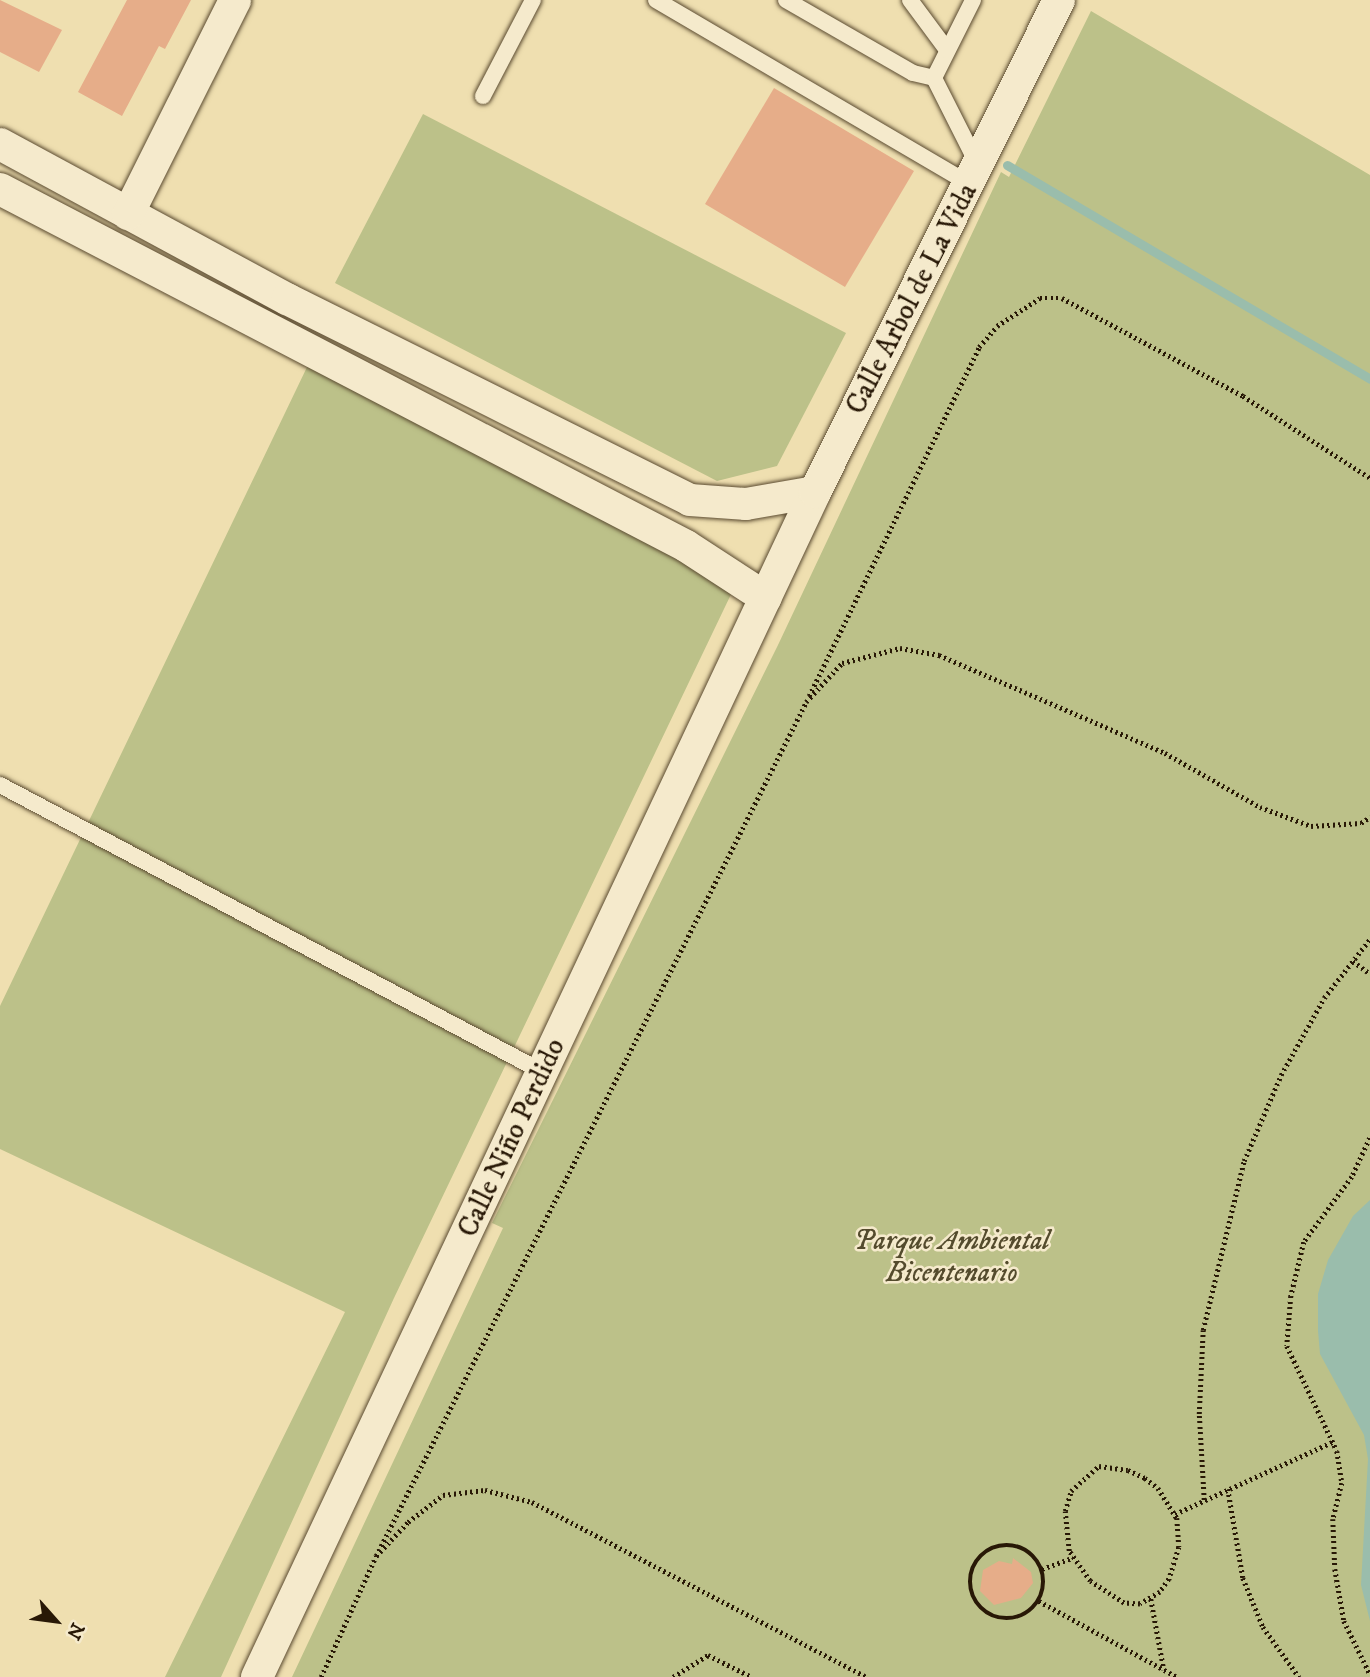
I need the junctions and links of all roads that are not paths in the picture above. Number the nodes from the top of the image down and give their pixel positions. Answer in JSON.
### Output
{"nodes":[{"id":1,"x":235,"y":0,"type":"edge"},
{"id":2,"x":533,"y":0,"type":"edge"},
{"id":3,"x":656,"y":0,"type":"edge"},
{"id":4,"x":786,"y":0,"type":"edge"},
{"id":5,"x":910,"y":0,"type":"edge"},
{"id":6,"x":973,"y":0,"type":"edge"},
{"id":7,"x":1059,"y":0,"type":"edge"},
{"id":8,"x":947,"y":50,"type":"junction"},
{"id":9,"x":933,"y":78,"type":"junction"},
{"id":10,"x":483,"y":96,"type":"dead end"},
{"id":11,"x":0,"y":144,"type":"edge"},
{"id":12,"x":974,"y":176,"type":"junction"},
{"id":13,"x":0,"y":190,"type":"edge"},
{"id":14,"x":128,"y":214,"type":"junction"},
{"id":15,"x":815,"y":492,"type":"junction"},
{"id":16,"x":766,"y":598,"type":"junction"},
{"id":17,"x":0,"y":785,"type":"edge"},
{"id":18,"x":543,"y":1072,"type":"junction"},
{"id":19,"x":257,"y":1677,"type":"edge"}],
"edges":[{"from":1,"to":14,"type":"street"},
{"from":2,"to":10,"type":"lane"},
{"from":3,"to":12,"type":"lane"},
{"from":4,"to":9,"type":"lane"},
{"from":5,"to":8,"type":"lane"},
{"from":6,"to":8,"type":"lane"},
{"from":7,"to":12,"type":"street","name":"Calle Arbol de La Vida"},
{"from":8,"to":9,"type":"lane"},
{"from":9,"to":12,"type":"lane"},
{"from":11,"to":14,"type":"street"},
{"from":12,"to":15,"type":"street","name":"Calle Arbol de La Vida"},
{"from":13,"to":16,"type":"street"},
{"from":14,"to":15,"type":"street"},
{"from":15,"to":16,"type":"street","name":"Calle Arbol de La Vida"},
{"from":16,"to":18,"type":"street","name":"Calle Niño Perdido"},
{"from":17,"to":18,"type":"lane"},
{"from":18,"to":19,"type":"street","name":"Calle Niño Perdido"}]}
